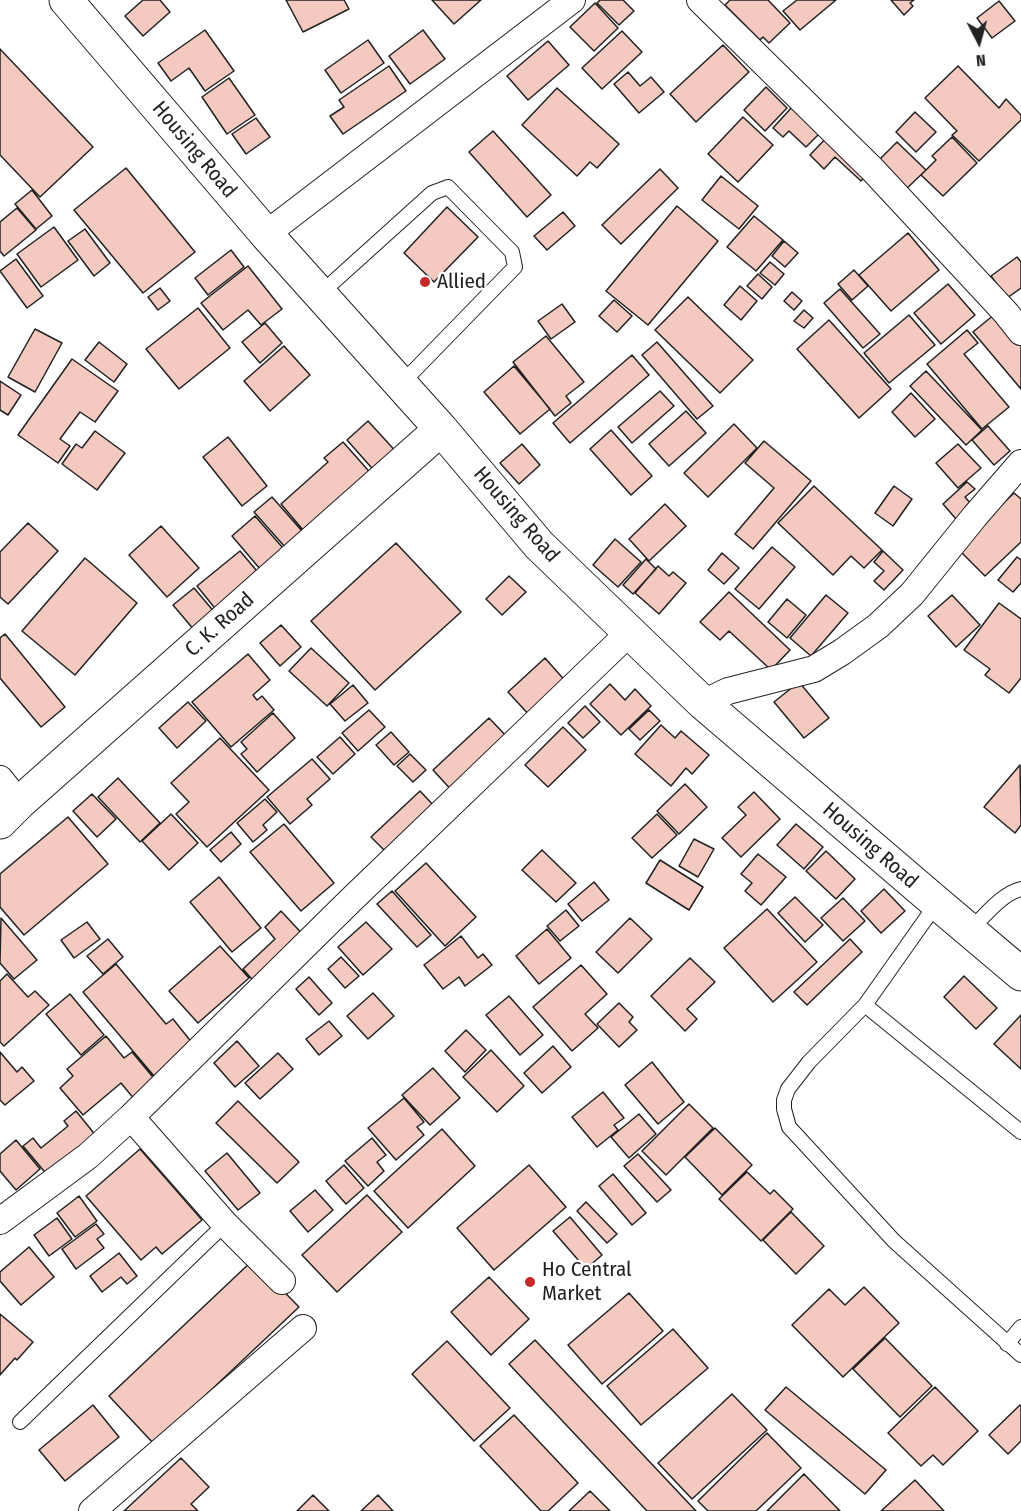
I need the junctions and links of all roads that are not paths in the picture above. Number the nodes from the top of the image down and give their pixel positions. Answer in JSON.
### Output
{"nodes":[{"id":1,"x":66,"y":0,"type":"edge"},
{"id":2,"x":572,"y":0,"type":"edge"},
{"id":3,"x":700,"y":0,"type":"edge"},
{"id":4,"x":266,"y":234,"type":"junction"},
{"id":5,"x":320,"y":294,"type":"junction"},
{"id":6,"x":1021,"y":332,"type":"edge"},
{"id":7,"x":401,"y":384,"type":"junction"},
{"id":8,"x":441,"y":429,"type":"junction"},
{"id":9,"x":1021,"y":463,"type":"edge"},
{"id":10,"x":629,"y":633,"type":"junction"},
{"id":11,"x":703,"y":704,"type":"junction"},
{"id":12,"x":6,"y":801,"type":"edge"},
{"id":13,"x":1021,"y":889,"type":"edge"},
{"id":14,"x":937,"y":903,"type":"junction"},
{"id":15,"x":969,"y":931,"type":"junction"},
{"id":16,"x":1021,"y":974,"type":"edge"},
{"id":17,"x":865,"y":1005,"type":"junction"},
{"id":18,"x":131,"y":1117,"type":"junction"},
{"id":19,"x":1021,"y":1132,"type":"edge"},
{"id":20,"x":0,"y":1221,"type":"edge"},
{"id":21,"x":225,"y":1224,"type":"junction"},
{"id":22,"x":282,"y":1281,"type":"dead end"},
{"id":23,"x":1021,"y":1327,"type":"edge"},
{"id":24,"x":303,"y":1328,"type":"dead end"},
{"id":25,"x":1007,"y":1344,"type":"junction"},
{"id":26,"x":1021,"y":1355,"type":"edge"},
{"id":27,"x":21,"y":1422,"type":"dead end"},
{"id":28,"x":92,"y":1511,"type":"edge"}],
"edges":[{"from":1,"to":4,"type":"street","name":"Housing Road"},
{"from":2,"to":4,"type":"street"},
{"from":3,"to":6,"type":"street"},
{"from":4,"to":5,"type":"street","name":"Housing Road"},
{"from":5,"to":7,"type":"street","name":"Housing Road"},
{"from":5,"to":7,"type":"lane"},
{"from":7,"to":8,"type":"street","name":"Housing Road"},
{"from":8,"to":10,"type":"street","name":"Housing Road"},
{"from":8,"to":12,"type":"street","name":"C. K. Road"},
{"from":9,"to":11,"type":"street"},
{"from":10,"to":11,"type":"street","name":"Housing Road"},
{"from":10,"to":18,"type":"street"},
{"from":11,"to":14,"type":"street","name":"Housing Road"},
{"from":13,"to":15,"type":"lane"},
{"from":14,"to":15,"type":"street","name":"Housing Road"},
{"from":14,"to":17,"type":"lane"},
{"from":15,"to":16,"type":"street","name":"Housing Road"},
{"from":17,"to":19,"type":"lane"},
{"from":17,"to":25,"type":"lane"},
{"from":18,"to":20,"type":"street"},
{"from":18,"to":21,"type":"street"},
{"from":21,"to":22,"type":"street"},
{"from":21,"to":27,"type":"lane"},
{"from":23,"to":25,"type":"lane"},
{"from":24,"to":28,"type":"street"},
{"from":25,"to":26,"type":"lane"}]}
